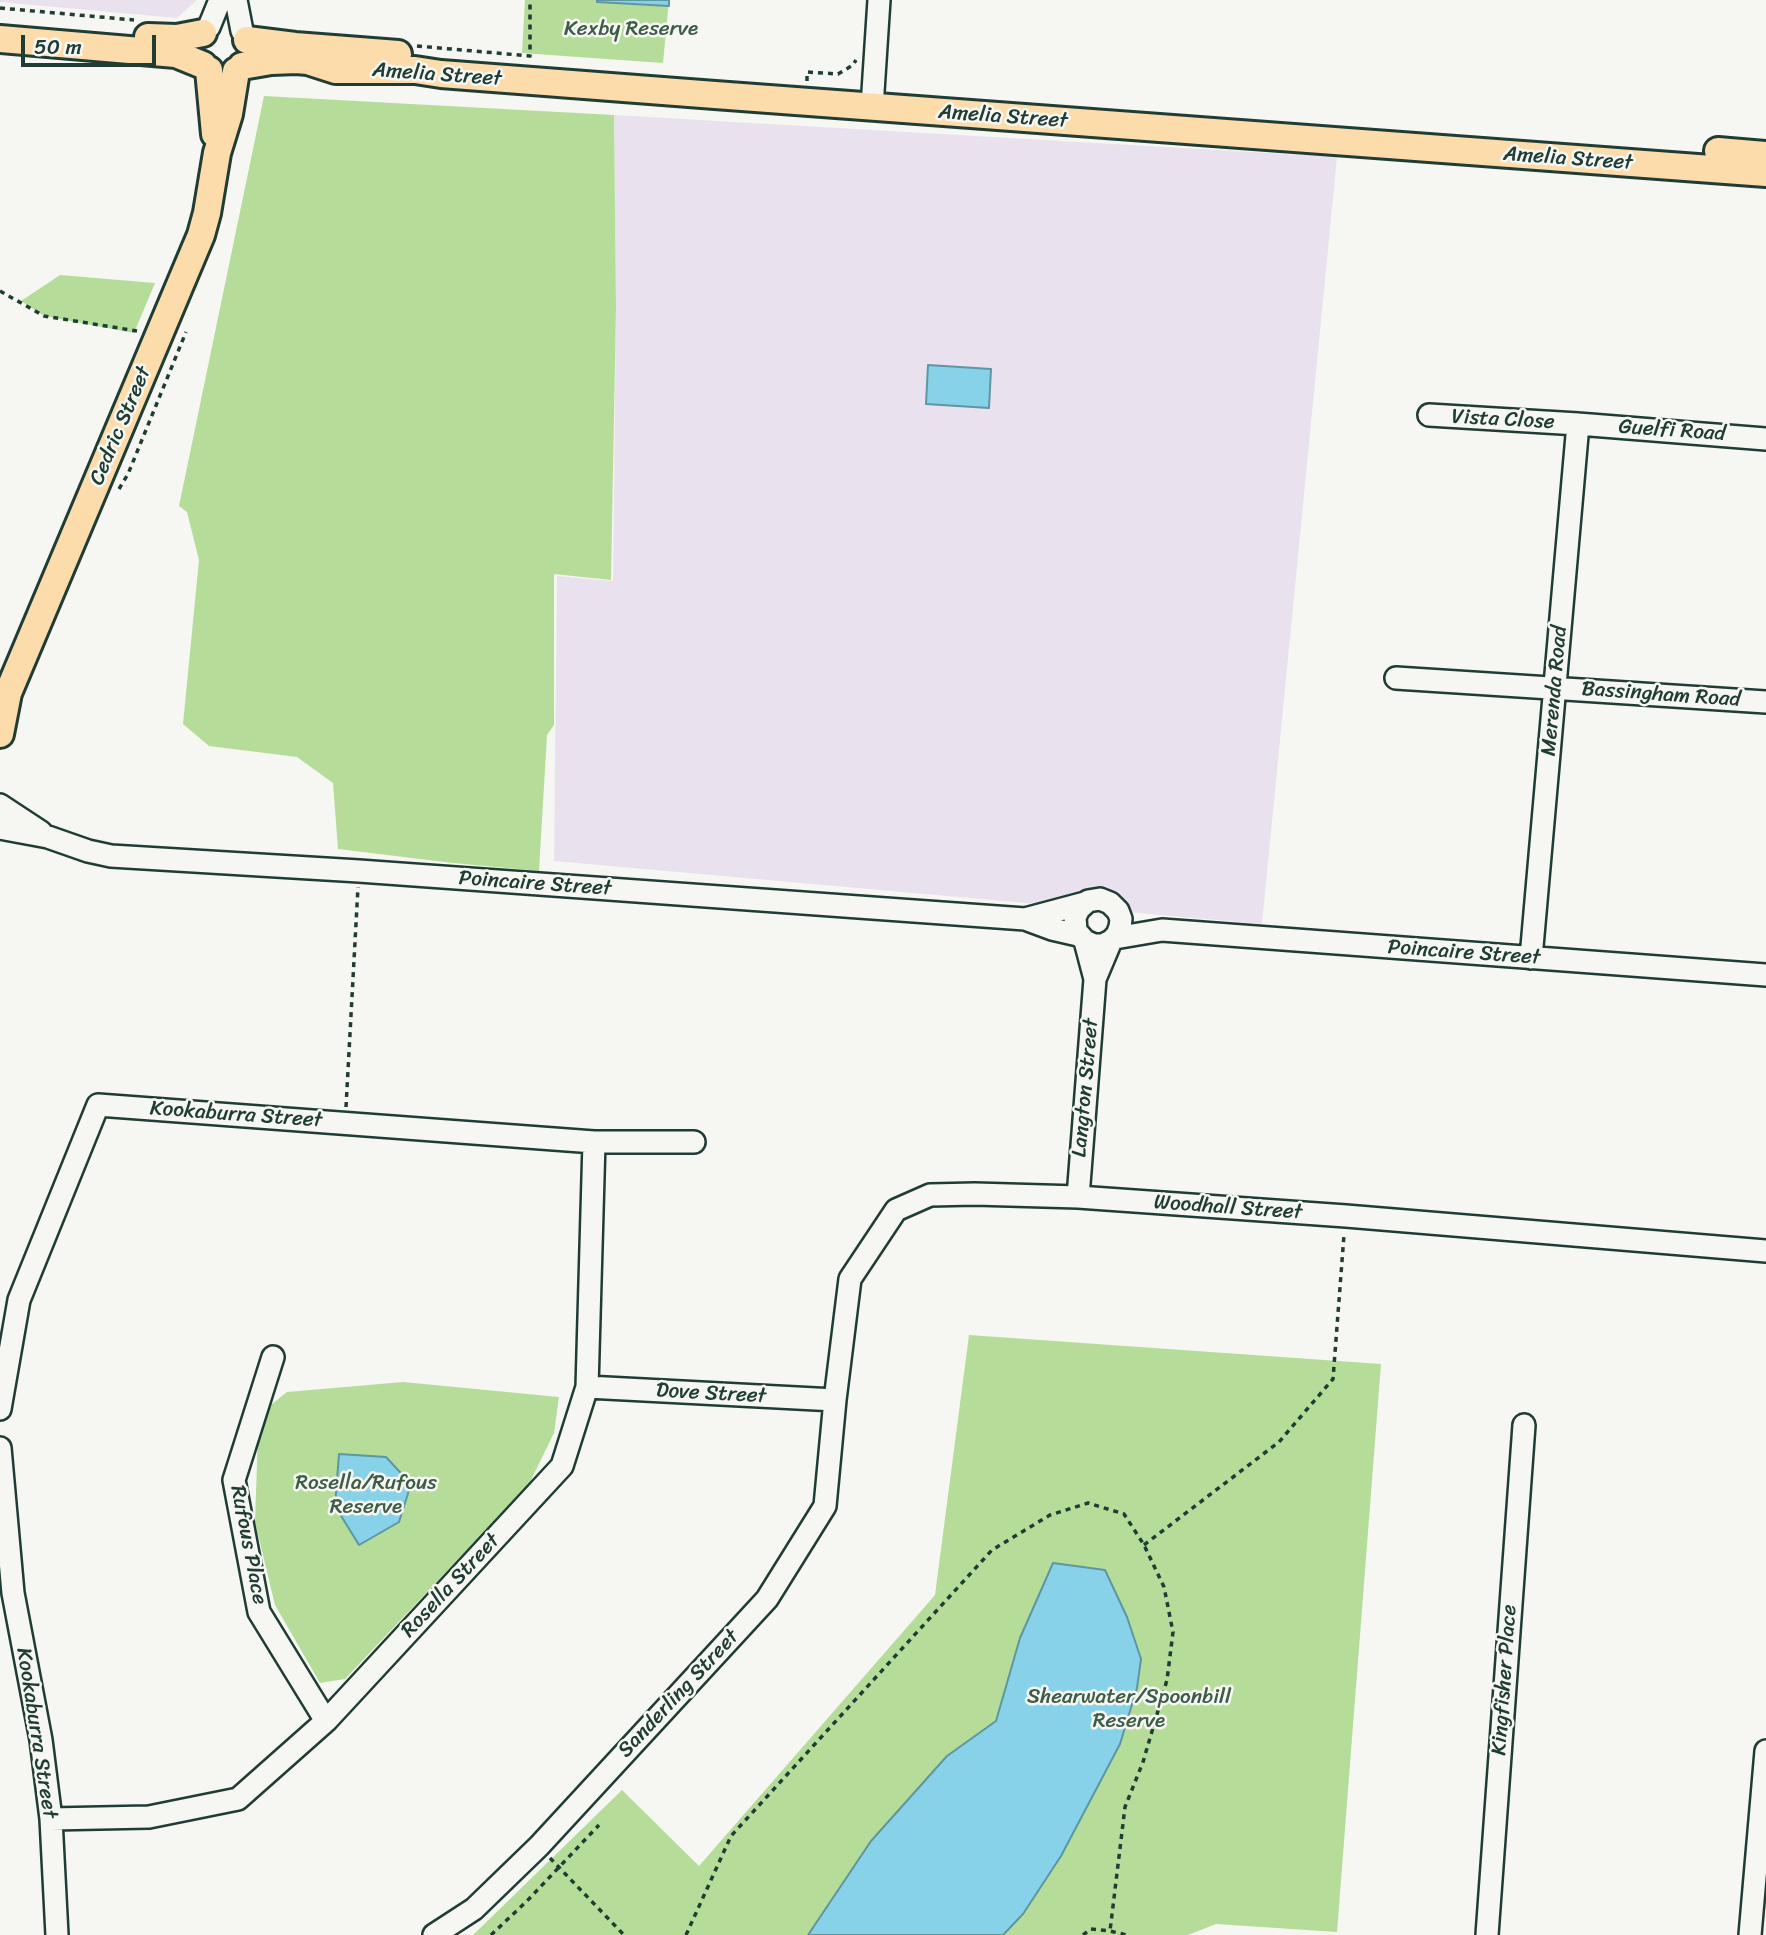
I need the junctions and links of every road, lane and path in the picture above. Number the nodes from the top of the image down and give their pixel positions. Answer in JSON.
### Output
{"nodes":[{"id":1,"x":220,"y":0,"type":"edge"},
{"id":2,"x":236,"y":0,"type":"edge"},
{"id":3,"x":530,"y":0,"type":"edge"},
{"id":4,"x":879,"y":0,"type":"edge"},
{"id":5,"x":0,"y":8,"type":"edge"},
{"id":6,"x":140,"y":21,"type":"dead end"},
{"id":7,"x":0,"y":26,"type":"edge"},
{"id":8,"x":206,"y":30,"type":"junction"},
{"id":9,"x":244,"y":36,"type":"junction"},
{"id":10,"x":0,"y":40,"type":"edge"},
{"id":11,"x":531,"y":42,"type":"dead end"},
{"id":12,"x":860,"y":52,"type":"dead end"},
{"id":13,"x":206,"y":68,"type":"junction"},
{"id":14,"x":239,"y":69,"type":"junction"},
{"id":15,"x":806,"y":84,"type":"junction"},
{"id":16,"x":872,"y":98,"type":"junction"},
{"id":17,"x":217,"y":153,"type":"junction"},
{"id":18,"x":1766,"y":155,"type":"edge"},
{"id":19,"x":1766,"y":173,"type":"edge"},
{"id":20,"x":0,"y":291,"type":"edge"},
{"id":21,"x":190,"y":322,"type":"dead end"},
{"id":22,"x":142,"y":331,"type":"dead end"},
{"id":23,"x":1429,"y":415,"type":"dead end"},
{"id":24,"x":1578,"y":424,"type":"junction"},
{"id":25,"x":1766,"y":439,"type":"edge"},
{"id":26,"x":115,"y":496,"type":"dead end"},
{"id":27,"x":1396,"y":678,"type":"dead end"},
{"id":28,"x":1556,"y":687,"type":"junction"},
{"id":29,"x":4,"y":701,"type":"edge"},
{"id":30,"x":1766,"y":702,"type":"edge"},
{"id":31,"x":0,"y":734,"type":"edge"},
{"id":32,"x":0,"y":805,"type":"edge"},
{"id":33,"x":0,"y":828,"type":"edge"},
{"id":34,"x":48,"y":836,"type":"junction"},
{"id":35,"x":359,"y":871,"type":"junction"},
{"id":36,"x":1085,"y":903,"type":"junction"},
{"id":37,"x":1118,"y":911,"type":"junction"},
{"id":38,"x":1025,"y":919,"type":"junction"},
{"id":39,"x":1163,"y":930,"type":"junction"},
{"id":40,"x":1082,"y":938,"type":"junction"},
{"id":41,"x":1113,"y":939,"type":"junction"},
{"id":42,"x":1531,"y":958,"type":"junction"},
{"id":43,"x":1766,"y":975,"type":"edge"},
{"id":44,"x":1095,"y":979,"type":"junction"},
{"id":45,"x":345,"y":1123,"type":"junction"},
{"id":46,"x":593,"y":1142,"type":"junction"},
{"id":47,"x":694,"y":1142,"type":"dead end"},
{"id":48,"x":1078,"y":1197,"type":"junction"},
{"id":49,"x":1346,"y":1216,"type":"junction"},
{"id":50,"x":1766,"y":1251,"type":"edge"},
{"id":51,"x":273,"y":1357,"type":"dead end"},
{"id":52,"x":587,"y":1387,"type":"junction"},
{"id":53,"x":835,"y":1400,"type":"junction"},
{"id":54,"x":0,"y":1409,"type":"edge"},
{"id":55,"x":1524,"y":1425,"type":"dead end"},
{"id":56,"x":0,"y":1448,"type":"edge"},
{"id":57,"x":1144,"y":1545,"type":"junction"},
{"id":58,"x":6,"y":1594,"type":"edge"},
{"id":59,"x":326,"y":1721,"type":"junction"},
{"id":60,"x":1766,"y":1751,"type":"edge"},
{"id":61,"x":1765,"y":1777,"type":"edge"},
{"id":62,"x":51,"y":1819,"type":"junction"},
{"id":63,"x":599,"y":1825,"type":"dead end"},
{"id":64,"x":539,"y":1846,"type":"junction"},
{"id":65,"x":558,"y":1867,"type":"junction"},
{"id":66,"x":1110,"y":1931,"type":"junction"},
{"id":67,"x":57,"y":1935,"type":"edge"},
{"id":68,"x":434,"y":1935,"type":"edge"},
{"id":69,"x":492,"y":1935,"type":"edge"},
{"id":70,"x":624,"y":1935,"type":"edge"},
{"id":71,"x":686,"y":1935,"type":"edge"},
{"id":72,"x":1083,"y":1935,"type":"edge"},
{"id":73,"x":1127,"y":1935,"type":"edge"},
{"id":74,"x":1487,"y":1935,"type":"edge"},
{"id":75,"x":1750,"y":1935,"type":"edge"}],
"edges":[{"from":1,"to":8,"type":"street"},
{"from":2,"to":9,"type":"street"},
{"from":3,"to":11,"type":"path"},
{"from":4,"to":16,"type":"street"},
{"from":5,"to":6,"type":"path"},
{"from":7,"to":8,"type":"main road"},
{"from":8,"to":9,"type":"main road"},
{"from":8,"to":13,"type":"main road"},
{"from":9,"to":14,"type":"main road"},
{"from":9,"to":15,"type":"main road","name":"Amelia Street"},
{"from":10,"to":13,"type":"main road"},
{"from":12,"to":15,"type":"path"},
{"from":13,"to":14,"type":"main road"},
{"from":13,"to":17,"type":"main road","name":"Cedric Street"},
{"from":14,"to":16,"type":"main road","name":"Amelia Street"},
{"from":14,"to":17,"type":"main road","name":"Cedric Street"},
{"from":15,"to":16,"type":"main road","name":"Amelia Street"},
{"from":16,"to":18,"type":"main road","name":"Amelia Street"},
{"from":16,"to":19,"type":"main road","name":"Amelia Street"},
{"from":17,"to":29,"type":"main road","name":"Cedric Street"},
{"from":20,"to":22,"type":"path"},
{"from":21,"to":26,"type":"path"},
{"from":23,"to":24,"type":"street","name":"Vista Close"},
{"from":24,"to":25,"type":"street","name":"Guelfi Road"},
{"from":24,"to":28,"type":"street","name":"Merenda Road"},
{"from":27,"to":28,"type":"street","name":"Bassingham Road"},
{"from":28,"to":30,"type":"street","name":"Bassingham Road"},
{"from":28,"to":42,"type":"street","name":"Merenda Road"},
{"from":29,"to":31,"type":"main road","name":"Cedric Street"},
{"from":32,"to":34,"type":"street","name":"Poincaire Street"},
{"from":33,"to":34,"type":"street","name":"Poincaire Street"},
{"from":34,"to":35,"type":"street","name":"Poincaire Street"},
{"from":35,"to":38,"type":"street","name":"Poincaire Street"},
{"from":35,"to":45,"type":"path"},
{"from":36,"to":37,"type":"street"},
{"from":36,"to":38,"type":"street","name":"Poincaire Street"},
{"from":36,"to":40,"type":"street"},
{"from":37,"to":39,"type":"street","name":"Poincaire Street"},
{"from":37,"to":41,"type":"street"},
{"from":38,"to":40,"type":"street","name":"Poincaire Street"},
{"from":39,"to":41,"type":"street","name":"Poincaire Street"},
{"from":39,"to":42,"type":"street","name":"Poincaire Street"},
{"from":40,"to":41,"type":"street"},
{"from":40,"to":44,"type":"street","name":"Langton Street"},
{"from":41,"to":44,"type":"street","name":"Langton Street"},
{"from":42,"to":43,"type":"street","name":"Poincaire Street"},
{"from":44,"to":48,"type":"street","name":"Langton Street"},
{"from":45,"to":46,"type":"street","name":"Kookaburra Street"},
{"from":45,"to":54,"type":"street","name":"Kookaburra Street"},
{"from":46,"to":47,"type":"street","name":"Kookaburra Street"},
{"from":46,"to":52,"type":"street","name":"Rosella Street"},
{"from":48,"to":49,"type":"street","name":"Woodhall Street"},
{"from":48,"to":53,"type":"street","name":"Woodhall Street"},
{"from":49,"to":50,"type":"street","name":"Woodhall Street"},
{"from":49,"to":57,"type":"path"},
{"from":51,"to":59,"type":"street","name":"Rufous Place"},
{"from":52,"to":53,"type":"street","name":"Dove Street"},
{"from":52,"to":59,"type":"street","name":"Rosella Street"},
{"from":53,"to":64,"type":"street","name":"Sanderling Street"},
{"from":55,"to":74,"type":"street","name":"Kingfisher Place"},
{"from":56,"to":58,"type":"street","name":"Kookaburra Street"},
{"from":57,"to":66,"type":"path"},
{"from":57,"to":71,"type":"path"},
{"from":58,"to":62,"type":"street","name":"Kookaburra Street"},
{"from":59,"to":62,"type":"street","name":"Rosella Street"},
{"from":60,"to":61,"type":"street"},
{"from":61,"to":75,"type":"street"},
{"from":62,"to":67,"type":"street","name":"Kookaburra Street"},
{"from":63,"to":65,"type":"path"},
{"from":64,"to":65,"type":"path"},
{"from":64,"to":68,"type":"street","name":"Sanderling Street"},
{"from":65,"to":69,"type":"path"},
{"from":65,"to":70,"type":"path"},
{"from":66,"to":72,"type":"path"},
{"from":66,"to":73,"type":"path"}]}
